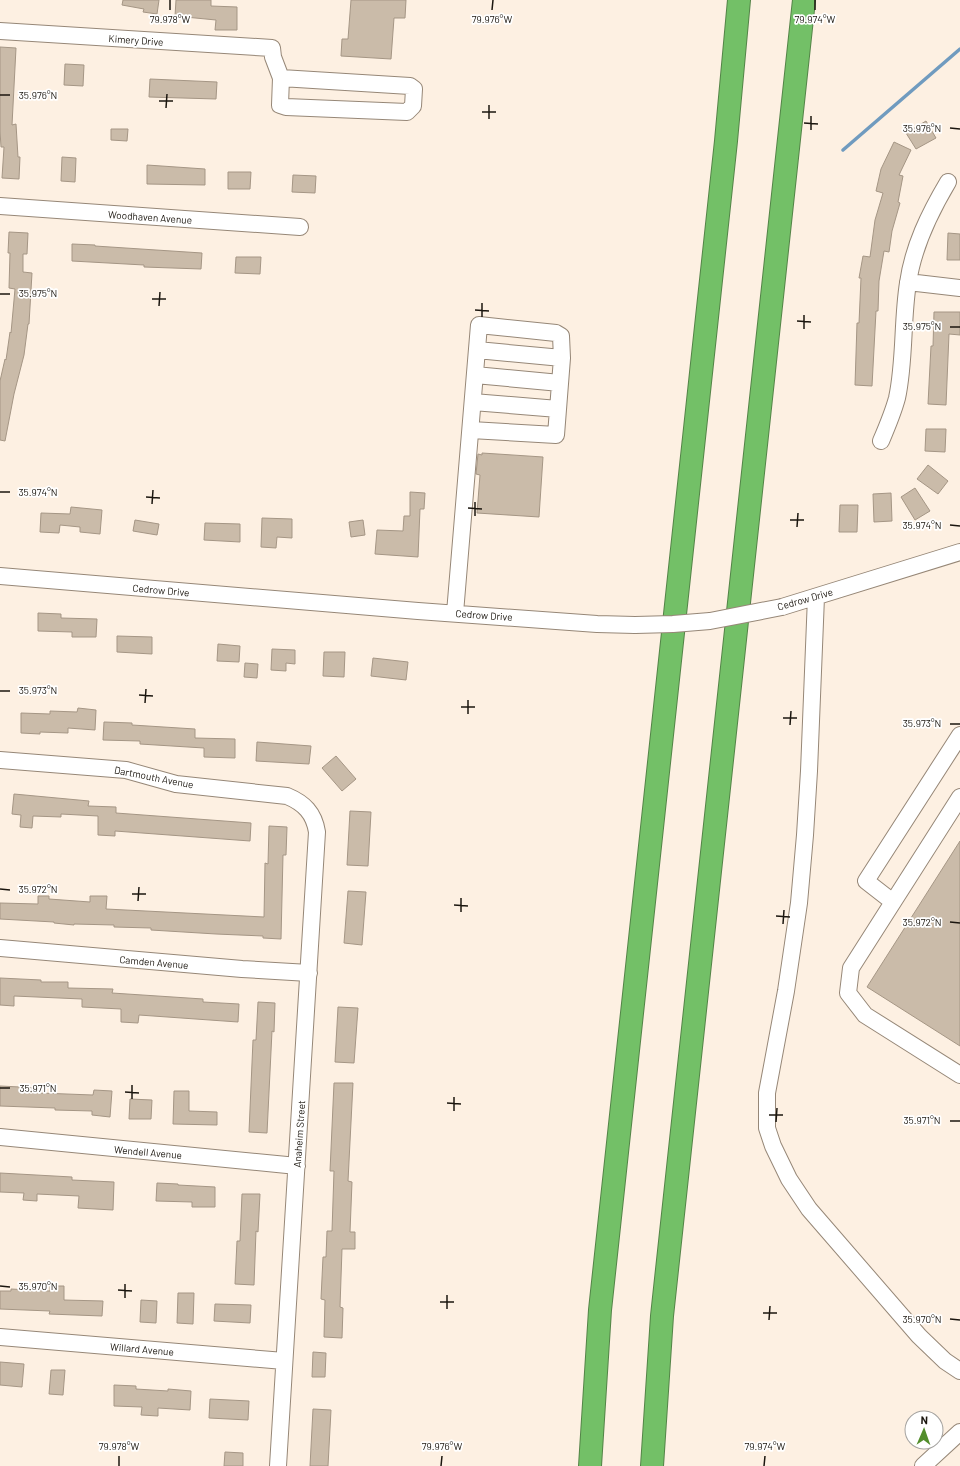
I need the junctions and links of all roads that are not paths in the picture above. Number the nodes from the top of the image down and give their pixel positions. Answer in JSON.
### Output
{"nodes":[{"id":1,"x":739,"y":0,"type":"edge"},
{"id":2,"x":804,"y":0,"type":"edge"},
{"id":3,"x":0,"y":31,"type":"edge"},
{"id":4,"x":281,"y":78,"type":"junction"},
{"id":5,"x":948,"y":182,"type":"dead end"},
{"id":6,"x":0,"y":206,"type":"edge"},
{"id":7,"x":300,"y":227,"type":"dead end"},
{"id":8,"x":908,"y":282,"type":"junction"},
{"id":9,"x":960,"y":288,"type":"edge"},
{"id":10,"x":477,"y":350,"type":"junction"},
{"id":11,"x":562,"y":358,"type":"junction"},
{"id":12,"x":475,"y":375,"type":"junction"},
{"id":13,"x":560,"y":383,"type":"junction"},
{"id":14,"x":473,"y":402,"type":"junction"},
{"id":15,"x":558,"y":409,"type":"junction"},
{"id":16,"x":470,"y":430,"type":"junction"},
{"id":17,"x":881,"y":441,"type":"dead end"},
{"id":18,"x":960,"y":552,"type":"edge"},
{"id":19,"x":0,"y":576,"type":"edge"},
{"id":20,"x":816,"y":597,"type":"junction"},
{"id":21,"x":455,"y":613,"type":"junction"},
{"id":22,"x":960,"y":735,"type":"edge"},
{"id":23,"x":0,"y":760,"type":"edge"},
{"id":24,"x":960,"y":798,"type":"edge"},
{"id":25,"x":305,"y":806,"type":"joint"},
{"id":26,"x":893,"y":902,"type":"junction"},
{"id":27,"x":0,"y":948,"type":"edge"},
{"id":28,"x":309,"y":973,"type":"junction"},
{"id":29,"x":960,"y":1075,"type":"edge"},
{"id":30,"x":0,"y":1138,"type":"edge"},
{"id":31,"x":296,"y":1166,"type":"junction"},
{"id":32,"x":0,"y":1337,"type":"edge"},
{"id":33,"x":284,"y":1361,"type":"junction"},
{"id":34,"x":960,"y":1371,"type":"edge"},
{"id":35,"x":960,"y":1432,"type":"edge"},
{"id":36,"x":278,"y":1466,"type":"edge"},
{"id":37,"x":590,"y":1466,"type":"edge"},
{"id":38,"x":652,"y":1466,"type":"edge"},
{"id":39,"x":922,"y":1466,"type":"edge"}],
"edges":[{"from":1,"to":37,"type":"highway"},
{"from":2,"to":38,"type":"highway"},
{"from":3,"to":4,"type":"street","name":"Kimery Drive"},
{"from":4,"to":4,"type":"street"},
{"from":5,"to":8,"type":"street"},
{"from":6,"to":7,"type":"street","name":"Woodhaven Avenue"},
{"from":8,"to":9,"type":"street"},
{"from":8,"to":17,"type":"street"},
{"from":10,"to":11,"type":"street"},
{"from":10,"to":11,"type":"street"},
{"from":10,"to":12,"type":"street"},
{"from":11,"to":13,"type":"street"},
{"from":12,"to":13,"type":"street"},
{"from":12,"to":14,"type":"street"},
{"from":13,"to":15,"type":"street"},
{"from":14,"to":15,"type":"street"},
{"from":14,"to":16,"type":"street"},
{"from":15,"to":16,"type":"street"},
{"from":16,"to":21,"type":"street"},
{"from":18,"to":20,"type":"street","name":"Cedrow Drive"},
{"from":19,"to":21,"type":"street","name":"Cedrow Drive"},
{"from":20,"to":21,"type":"street","name":"Cedrow Drive","bridge":true},
{"from":20,"to":34,"type":"street"},
{"from":22,"to":26,"type":"street"},
{"from":23,"to":25,"type":"street","name":"Dartmouth Avenue"},
{"from":24,"to":26,"type":"street"},
{"from":25,"to":28,"type":"street","name":"Anaheim Street"},
{"from":26,"to":29,"type":"street"},
{"from":27,"to":28,"type":"street","name":"Camden Avenue"},
{"from":28,"to":31,"type":"street","name":"Anaheim Street"},
{"from":30,"to":31,"type":"street","name":"Wendell Avenue"},
{"from":31,"to":33,"type":"street","name":"Anaheim Street"},
{"from":32,"to":33,"type":"street","name":"Willard Avenue"},
{"from":33,"to":36,"type":"street","name":"Anaheim Street"},
{"from":35,"to":39,"type":"street"}]}
